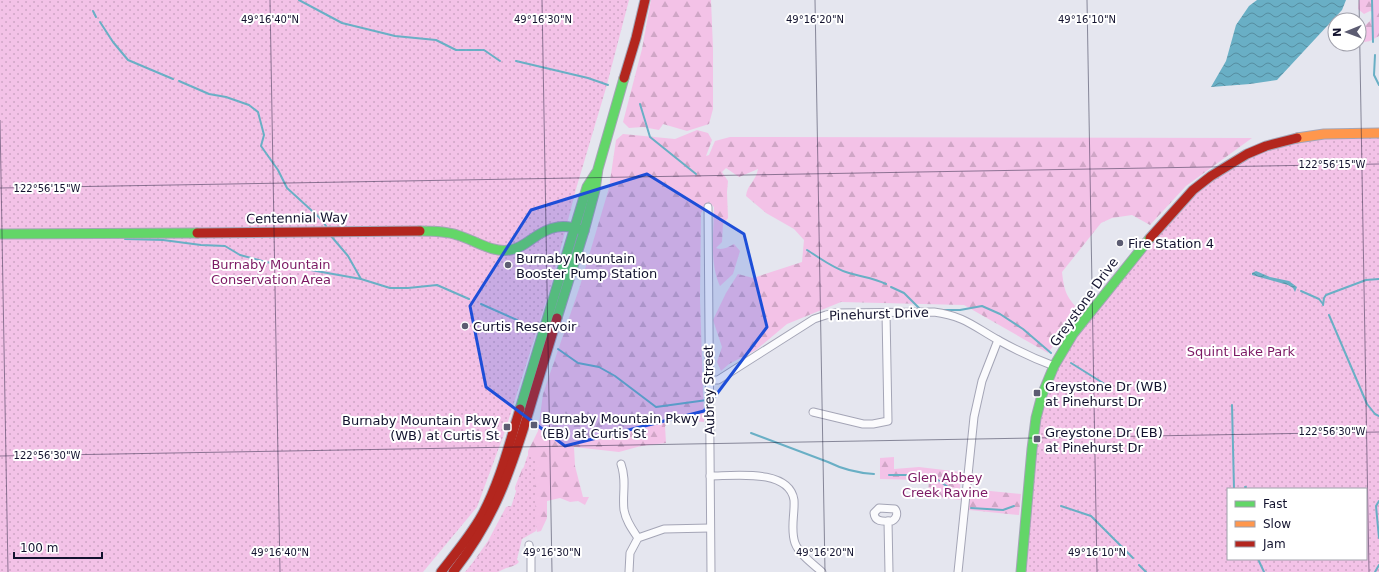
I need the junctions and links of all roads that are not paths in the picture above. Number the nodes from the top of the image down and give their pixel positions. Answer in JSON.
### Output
{"nodes":[{"id":1,"x":645,"y":0,"type":"edge"},
{"id":2,"x":1379,"y":133,"type":"edge"},
{"id":3,"x":708,"y":207,"type":"dead end"},
{"id":4,"x":580,"y":230,"type":"junction"},
{"id":5,"x":0,"y":234,"type":"edge"},
{"id":6,"x":886,"y":313,"type":"junction"},
{"id":7,"x":998,"y":340,"type":"junction"},
{"id":8,"x":1054,"y":366,"type":"junction"},
{"id":9,"x":709,"y":380,"type":"junction"},
{"id":10,"x":813,"y":412,"type":"dead end"},
{"id":11,"x":620,"y":464,"type":"dead end"},
{"id":12,"x":710,"y":476,"type":"junction"},
{"id":13,"x":888,"y":521,"type":"dead end"},
{"id":14,"x":710,"y":528,"type":"junction"},
{"id":15,"x":638,"y":538,"type":"junction"},
{"id":16,"x":529,"y":545,"type":"dead end"},
{"id":17,"x":441,"y":572,"type":"edge"},
{"id":18,"x":453,"y":572,"type":"edge"},
{"id":19,"x":531,"y":572,"type":"edge"},
{"id":20,"x":629,"y":572,"type":"edge"},
{"id":21,"x":711,"y":572,"type":"edge"},
{"id":22,"x":822,"y":572,"type":"edge"},
{"id":23,"x":889,"y":572,"type":"edge"},
{"id":24,"x":958,"y":572,"type":"edge"},
{"id":25,"x":1021,"y":572,"type":"edge"}],
"edges":[{"from":1,"to":4,"type":"street"},
{"from":2,"to":8,"type":"street","name":"Greystone Drive"},
{"from":3,"to":9,"type":"street","name":"Aubrey Street"},
{"from":4,"to":5,"type":"street","name":"Centennial Way"},
{"from":4,"to":17,"type":"street"},
{"from":4,"to":18,"type":"street"},
{"from":6,"to":7,"type":"street","name":"Pinehurst Drive"},
{"from":6,"to":9,"type":"street","name":"Pinehurst Drive"},
{"from":6,"to":10,"type":"street"},
{"from":7,"to":8,"type":"street","name":"Pinehurst Drive"},
{"from":7,"to":24,"type":"street"},
{"from":8,"to":25,"type":"street","name":"Greystone Drive"},
{"from":9,"to":12,"type":"street","name":"Aubrey Street"},
{"from":11,"to":15,"type":"street"},
{"from":12,"to":14,"type":"street","name":"Aubrey Street"},
{"from":12,"to":22,"type":"street"},
{"from":13,"to":23,"type":"street"},
{"from":14,"to":15,"type":"street"},
{"from":14,"to":21,"type":"street","name":"Aubrey Street"},
{"from":15,"to":20,"type":"street"},
{"from":16,"to":19,"type":"street"}]}
